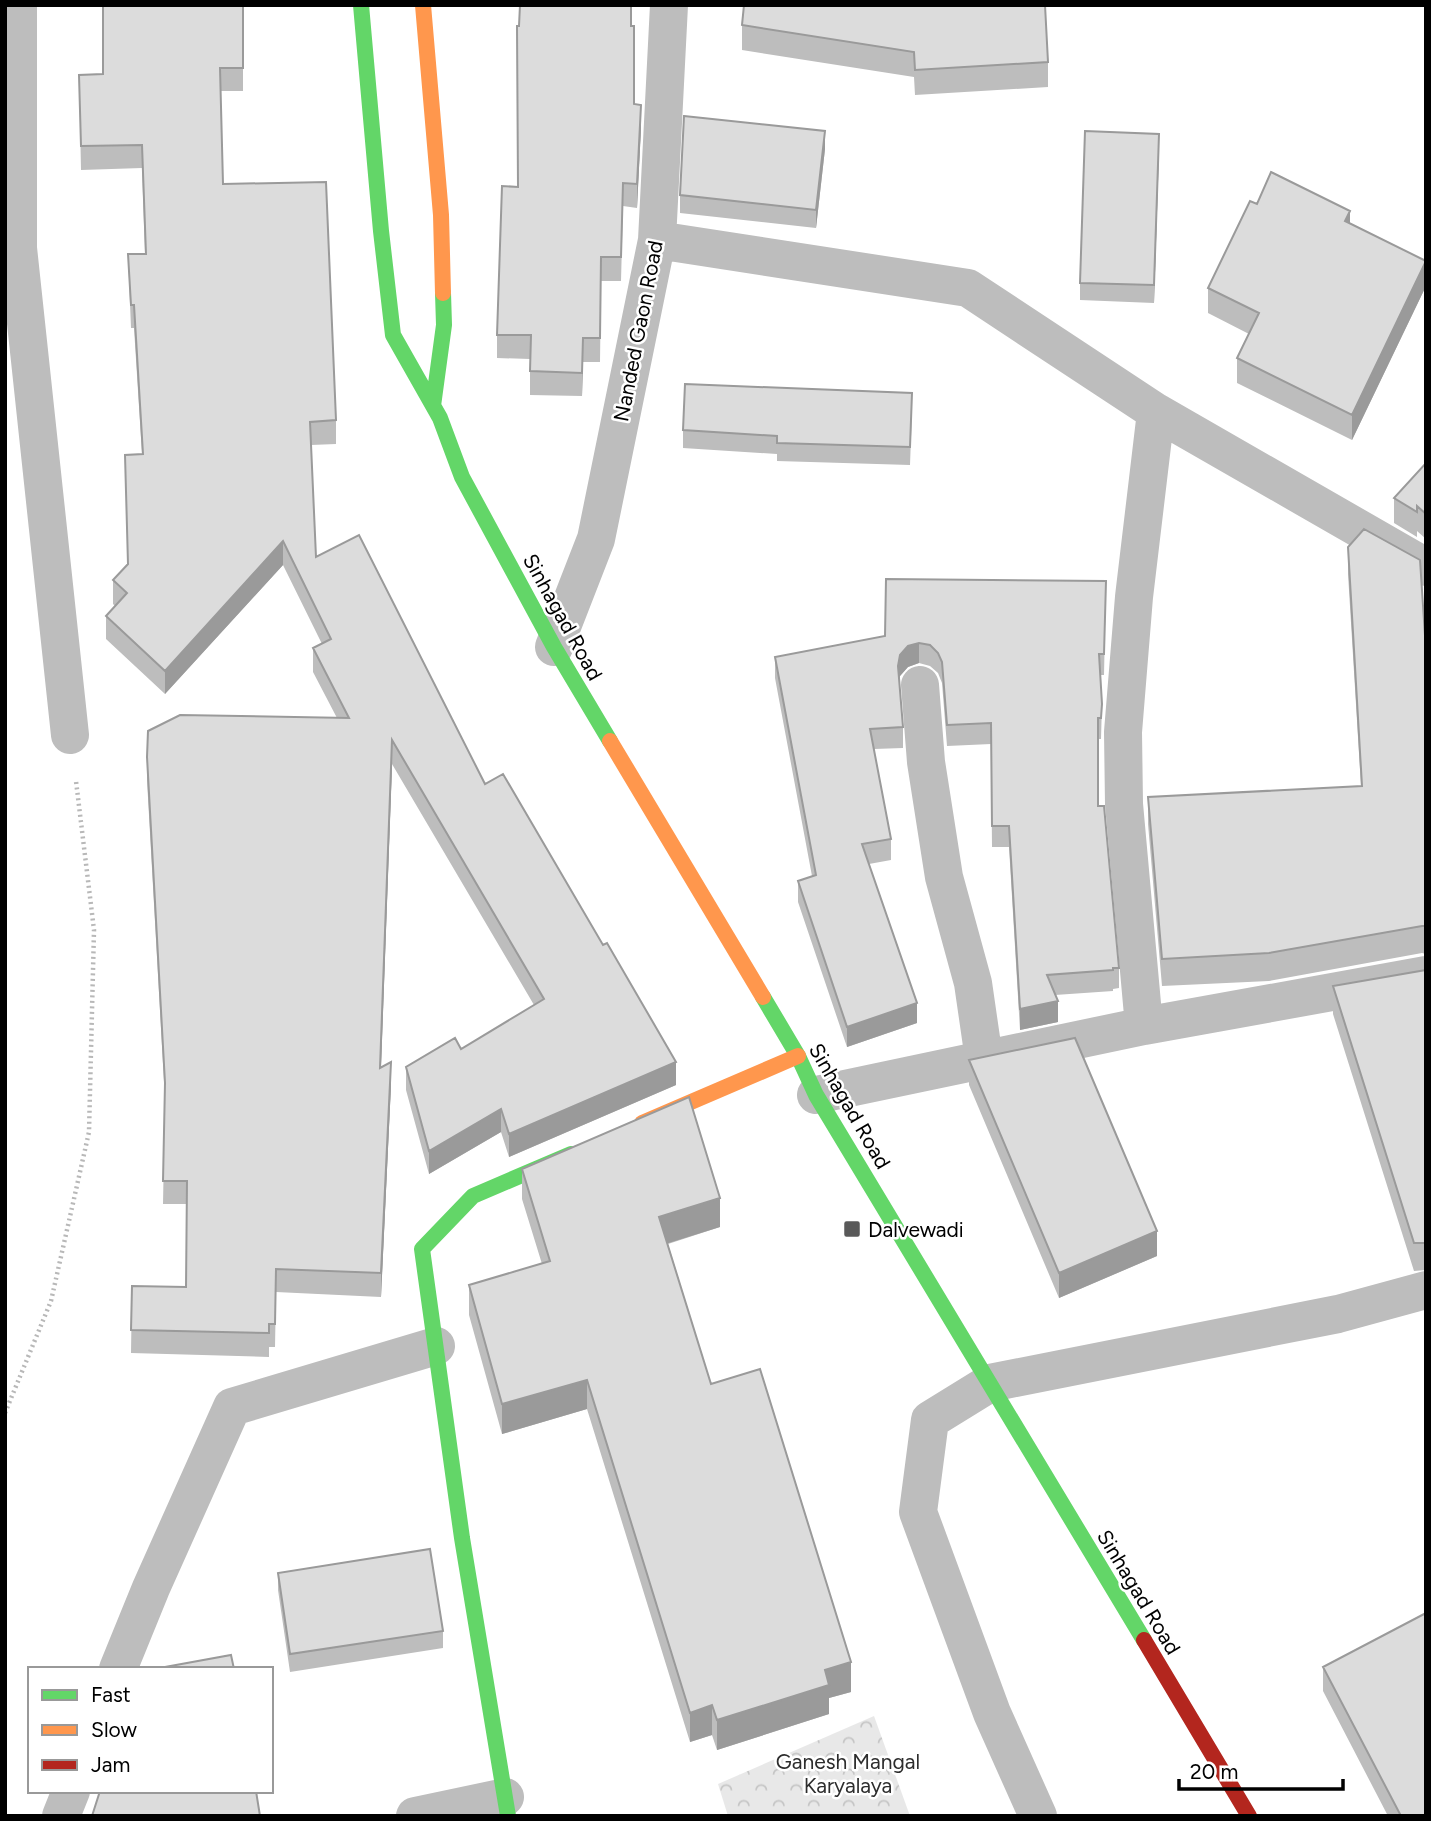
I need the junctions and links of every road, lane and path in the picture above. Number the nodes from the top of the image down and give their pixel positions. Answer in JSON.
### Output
{"nodes":[{"id":1,"x":18,"y":5,"type":"edge"},
{"id":2,"x":361,"y":5,"type":"edge"},
{"id":3,"x":423,"y":5,"type":"edge"},
{"id":4,"x":669,"y":5,"type":"edge"},
{"id":5,"x":657,"y":240,"type":"junction"},
{"id":6,"x":433,"y":406,"type":"junction"},
{"id":7,"x":1156,"y":412,"type":"junction"},
{"id":8,"x":1426,"y":567,"type":"edge"},
{"id":9,"x":554,"y":647,"type":"junction"},
{"id":10,"x":919,"y":685,"type":"dead end"},
{"id":11,"x":71,"y":735,"type":"joint"},
{"id":12,"x":1426,"y":975,"type":"edge"},
{"id":13,"x":1144,"y":1026,"type":"junction"},
{"id":14,"x":798,"y":1056,"type":"junction"},
{"id":15,"x":984,"y":1059,"type":"junction"},
{"id":16,"x":816,"y":1095,"type":"junction"},
{"id":17,"x":623,"y":1132,"type":"edge"},
{"id":18,"x":585,"y":1148,"type":"edge"},
{"id":19,"x":1426,"y":1290,"type":"edge"},
{"id":20,"x":436,"y":1346,"type":"junction"},
{"id":21,"x":990,"y":1383,"type":"junction"},
{"id":22,"x":5,"y":1413,"type":"edge"},
{"id":23,"x":119,"y":1667,"type":"edge"},
{"id":24,"x":70,"y":1793,"type":"edge"},
{"id":25,"x":507,"y":1806,"type":"edge"},
{"id":26,"x":61,"y":1816,"type":"edge"},
{"id":27,"x":415,"y":1816,"type":"edge"},
{"id":28,"x":1038,"y":1816,"type":"edge"},
{"id":29,"x":1249,"y":1816,"type":"edge"}],
"edges":[{"from":1,"to":11,"type":"street"},
{"from":2,"to":6,"type":"main road","name":"Sinhagad Road"},
{"from":3,"to":6,"type":"main road"},
{"from":4,"to":5,"type":"street","name":"Nanded Gaon Road"},
{"from":5,"to":7,"type":"street"},
{"from":5,"to":9,"type":"street","name":"Nanded Gaon Road"},
{"from":6,"to":9,"type":"main road","name":"Sinhagad Road"},
{"from":7,"to":8,"type":"street"},
{"from":7,"to":13,"type":"street"},
{"from":9,"to":14,"type":"main road","name":"Sinhagad Road"},
{"from":10,"to":15,"type":"street"},
{"from":11,"to":22,"type":"path"},
{"from":12,"to":13,"type":"street"},
{"from":13,"to":15,"type":"street"},
{"from":14,"to":16,"type":"main road","name":"Sinhagad Road"},
{"from":14,"to":17,"type":"main road"},
{"from":15,"to":16,"type":"street"},
{"from":16,"to":21,"type":"main road","name":"Sinhagad Road"},
{"from":18,"to":20,"type":"main road"},
{"from":19,"to":21,"type":"street"},
{"from":20,"to":23,"type":"street"},
{"from":20,"to":25,"type":"main road"},
{"from":21,"to":28,"type":"street"},
{"from":21,"to":29,"type":"main road","name":"Sinhagad Road"},
{"from":24,"to":26,"type":"street"},
{"from":25,"to":27,"type":"street"}]}
